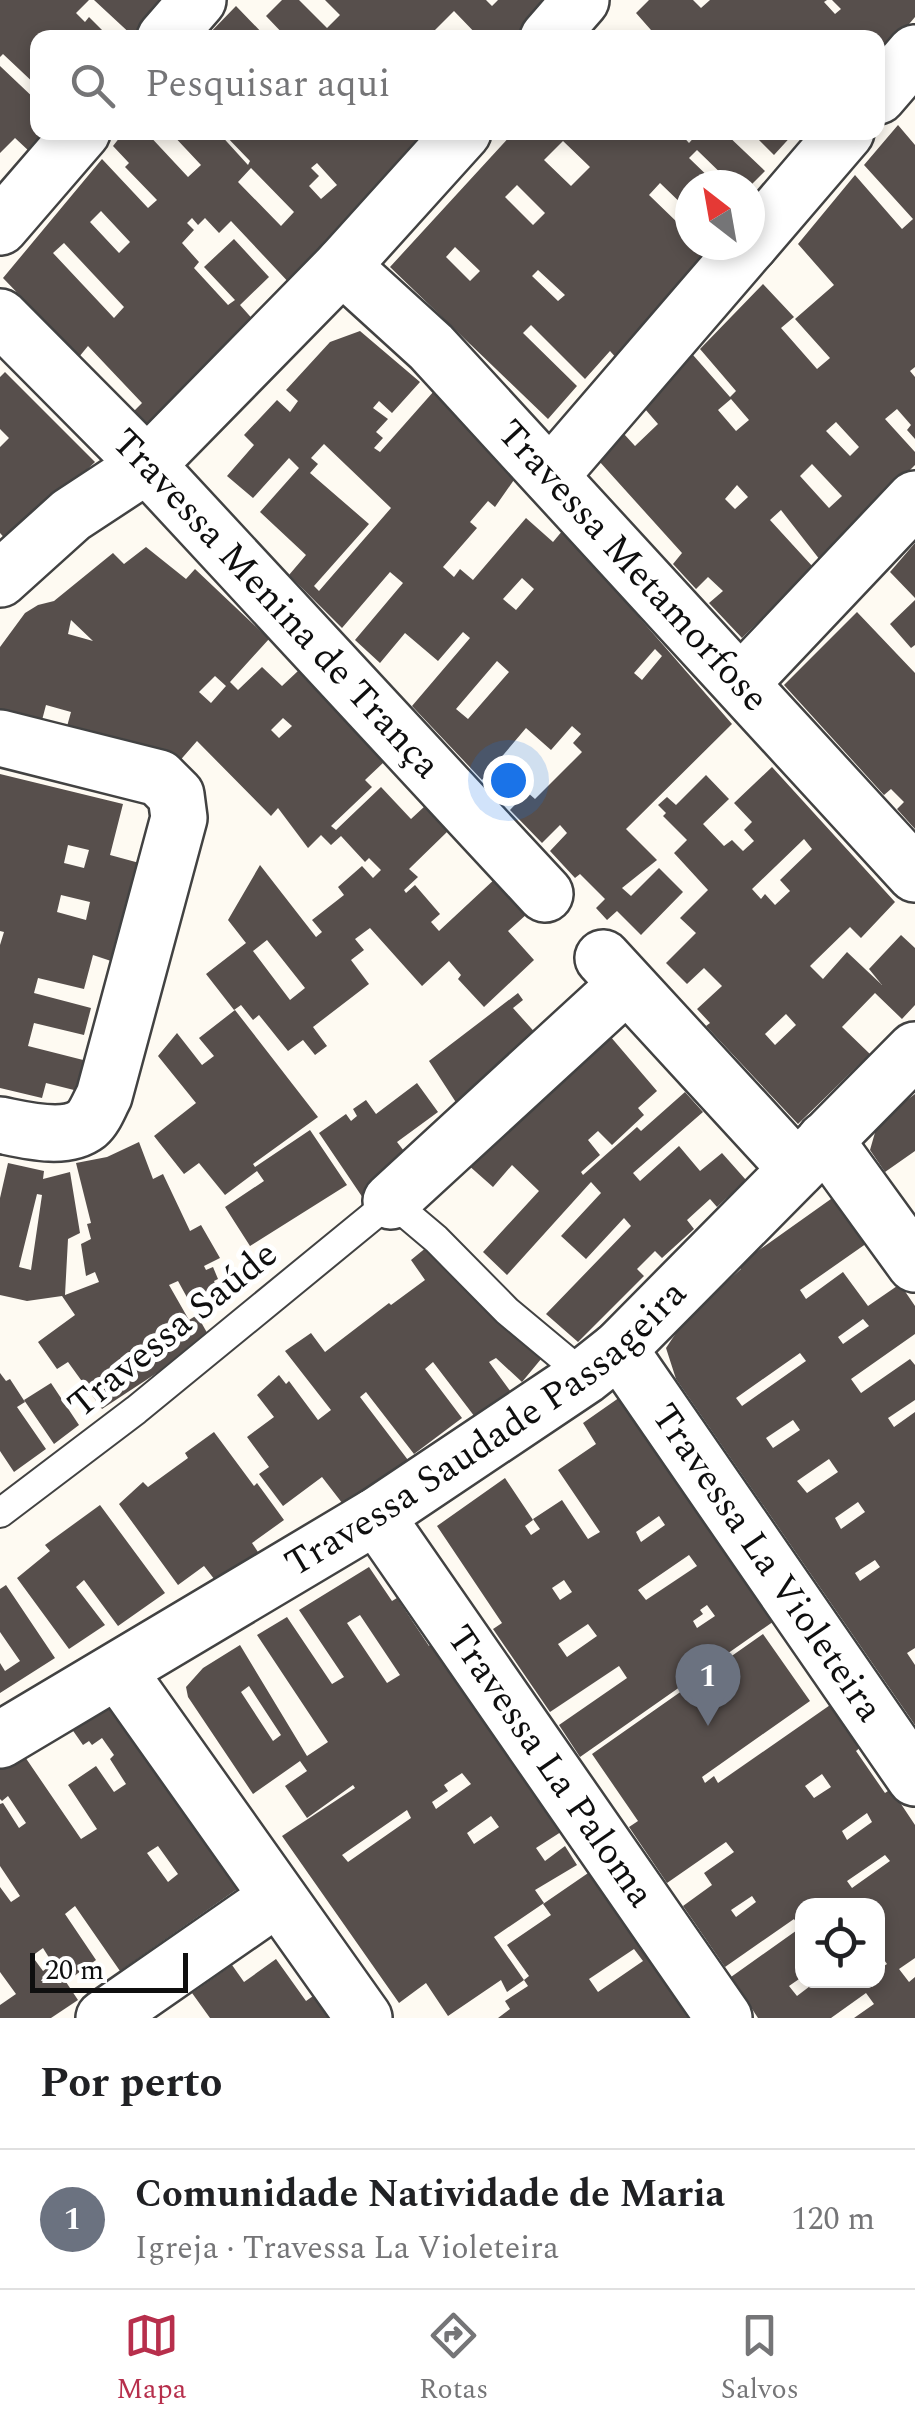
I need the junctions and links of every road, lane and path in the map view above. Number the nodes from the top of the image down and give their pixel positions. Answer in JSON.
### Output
{"nodes":[{"id":1,"x":198,"y":0,"type":"edge"},
{"id":2,"x":581,"y":0,"type":"edge"},
{"id":3,"x":172,"y":30,"type":"edge"},
{"id":4,"x":555,"y":30,"type":"edge"},
{"id":5,"x":915,"y":53,"type":"edge"},
{"id":6,"x":885,"y":88,"type":"edge"},
{"id":7,"x":75,"y":140,"type":"edge"},
{"id":8,"x":456,"y":140,"type":"edge"},
{"id":9,"x":839,"y":140,"type":"edge"},
{"id":10,"x":0,"y":227,"type":"edge"},
{"id":11,"x":765,"y":227,"type":"edge"},
{"id":12,"x":737,"y":260,"type":"edge"},
{"id":13,"x":342,"y":266,"type":"junction"},
{"id":14,"x":0,"y":317,"type":"edge"},
{"id":15,"x":147,"y":464,"type":"junction"},
{"id":16,"x":550,"y":476,"type":"junction"},
{"id":17,"x":915,"y":498,"type":"edge"},
{"id":18,"x":0,"y":578,"type":"edge"},
{"id":19,"x":742,"y":682,"type":"junction"},
{"id":20,"x":0,"y":738,"type":"edge"},
{"id":21,"x":915,"y":874,"type":"edge"},
{"id":22,"x":544,"y":894,"type":"dead end"},
{"id":23,"x":915,"y":1050,"type":"edge"},
{"id":24,"x":0,"y":1125,"type":"edge"},
{"id":25,"x":811,"y":1154,"type":"junction"},
{"id":26,"x":391,"y":1201,"type":"junction"},
{"id":27,"x":915,"y":1264,"type":"edge"},
{"id":28,"x":602,"y":1363,"type":"junction"},
{"id":29,"x":0,"y":1514,"type":"edge"},
{"id":30,"x":376,"y":1516,"type":"junction"},
{"id":31,"x":118,"y":1671,"type":"junction"},
{"id":32,"x":0,"y":1740,"type":"edge"},
{"id":33,"x":915,"y":1778,"type":"edge"},
{"id":34,"x":277,"y":1898,"type":"junction"},
{"id":35,"x":104,"y":2018,"type":"edge"},
{"id":36,"x":364,"y":2018,"type":"edge"},
{"id":37,"x":724,"y":2018,"type":"edge"}],
"edges":[{"from":1,"to":3,"type":"street"},
{"from":2,"to":4,"type":"street"},
{"from":5,"to":6,"type":"street"},
{"from":7,"to":10,"type":"street"},
{"from":8,"to":13,"type":"street"},
{"from":9,"to":11,"type":"street"},
{"from":12,"to":16,"type":"street"},
{"from":13,"to":15,"type":"street"},
{"from":13,"to":16,"type":"street","name":"Travessa Metamorfose"},
{"from":14,"to":15,"type":"street","name":"Travessa Menina de Trança"},
{"from":15,"to":18,"type":"street"},
{"from":15,"to":22,"type":"street","name":"Travessa Menina de Trança"},
{"from":16,"to":19,"type":"street","name":"Travessa Metamorfose"},
{"from":17,"to":19,"type":"street"},
{"from":19,"to":21,"type":"street","name":"Travessa Metamorfose"},
{"from":20,"to":24,"type":"street"},
{"from":23,"to":25,"type":"street","name":"Travessa Saudade Passageira"},
{"from":25,"to":26,"type":"street"},
{"from":25,"to":27,"type":"street"},
{"from":25,"to":28,"type":"street","name":"Travessa Saudade Passageira"},
{"from":26,"to":28,"type":"lane"},
{"from":26,"to":29,"type":"lane","name":"Travessa Saúde"},
{"from":28,"to":30,"type":"street","name":"Travessa Saudade Passageira"},
{"from":28,"to":33,"type":"street","name":"Travessa La Violeteira"},
{"from":30,"to":31,"type":"street","name":"Travessa Saudade Passageira"},
{"from":30,"to":37,"type":"street","name":"Travessa La Paloma"},
{"from":31,"to":32,"type":"street","name":"Travessa Saudade Passageira"},
{"from":31,"to":34,"type":"street"},
{"from":34,"to":35,"type":"street"},
{"from":34,"to":36,"type":"street"}]}
